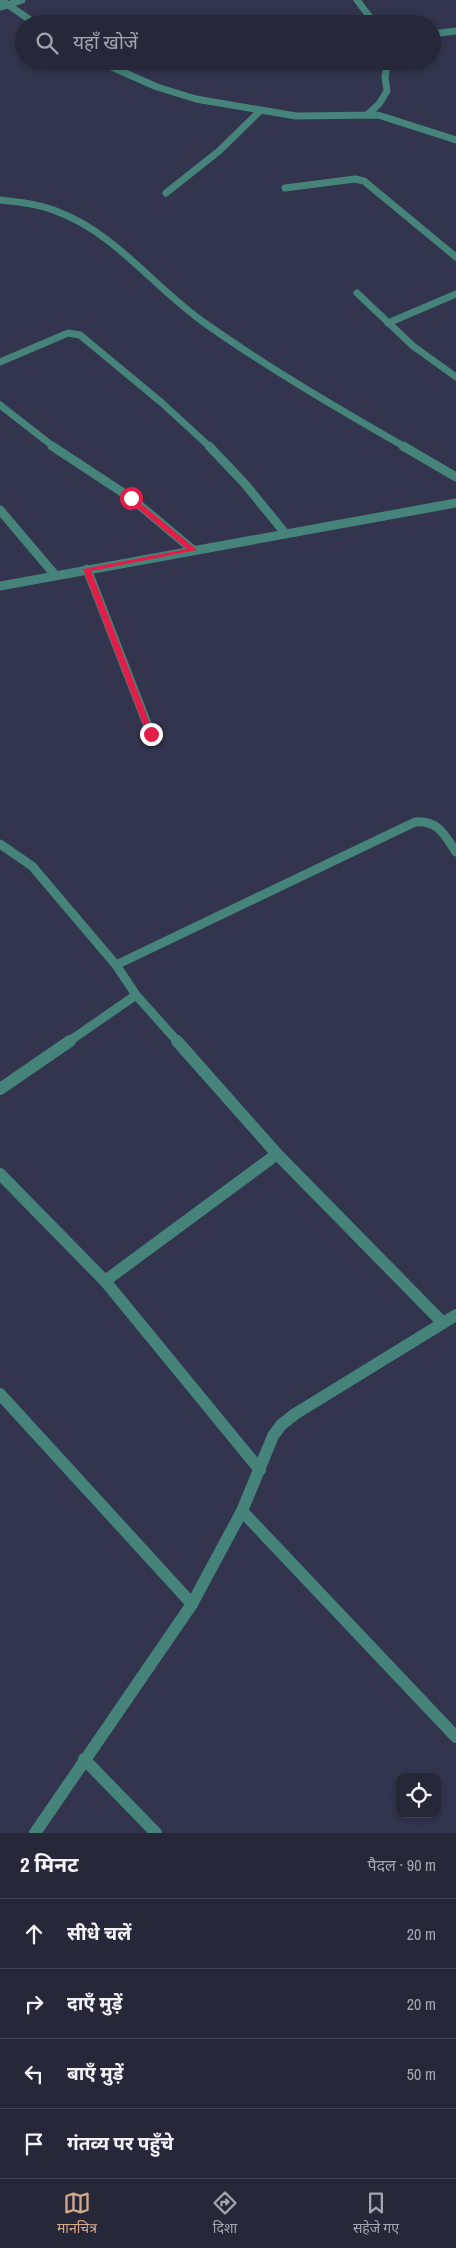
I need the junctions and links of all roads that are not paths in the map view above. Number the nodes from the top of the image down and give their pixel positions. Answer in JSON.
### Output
{"nodes":[{"id":1,"x":1,"y":0,"type":"edge"},
{"id":2,"x":22,"y":0,"type":"edge"},
{"id":3,"x":357,"y":0,"type":"edge"},
{"id":4,"x":3,"y":6,"type":"edge"},
{"id":5,"x":20,"y":15,"type":"edge"},
{"id":6,"x":368,"y":15,"type":"edge"},
{"id":7,"x":456,"y":31,"type":"edge"},
{"id":8,"x":441,"y":33,"type":"edge"},
{"id":9,"x":118,"y":70,"type":"edge"},
{"id":10,"x":385,"y":70,"type":"edge"},
{"id":11,"x":259,"y":112,"type":"junction"},
{"id":12,"x":368,"y":114,"type":"junction"},
{"id":13,"x":456,"y":140,"type":"edge"},
{"id":14,"x":285,"y":188,"type":"dead end"},
{"id":15,"x":166,"y":193,"type":"dead end"},
{"id":16,"x":0,"y":200,"type":"edge"},
{"id":17,"x":456,"y":257,"type":"edge"},
{"id":18,"x":357,"y":293,"type":"dead end"},
{"id":19,"x":456,"y":294,"type":"edge"},
{"id":20,"x":388,"y":323,"type":"junction"},
{"id":21,"x":0,"y":362,"type":"edge"},
{"id":22,"x":456,"y":377,"type":"edge"},
{"id":23,"x":0,"y":405,"type":"edge"},
{"id":24,"x":456,"y":477,"type":"edge"},
{"id":25,"x":456,"y":503,"type":"edge"},
{"id":26,"x":0,"y":510,"type":"edge"},
{"id":27,"x":284,"y":534,"type":"junction"},
{"id":28,"x":193,"y":550,"type":"junction"},
{"id":29,"x":87,"y":569,"type":"junction"},
{"id":30,"x":55,"y":575,"type":"junction"},
{"id":31,"x":0,"y":586,"type":"edge"},
{"id":32,"x":151,"y":734,"type":"dead end"},
{"id":33,"x":0,"y":844,"type":"edge"},
{"id":34,"x":456,"y":852,"type":"edge"},
{"id":35,"x":116,"y":964,"type":"junction"},
{"id":36,"x":136,"y":995,"type":"junction"},
{"id":37,"x":0,"y":1089,"type":"edge"},
{"id":38,"x":277,"y":1154,"type":"junction"},
{"id":39,"x":0,"y":1174,"type":"edge"},
{"id":40,"x":105,"y":1281,"type":"junction"},
{"id":41,"x":456,"y":1315,"type":"edge"},
{"id":42,"x":443,"y":1323,"type":"junction"},
{"id":43,"x":0,"y":1394,"type":"edge"},
{"id":44,"x":260,"y":1470,"type":"junction"},
{"id":45,"x":242,"y":1511,"type":"junction"},
{"id":46,"x":192,"y":1604,"type":"junction"},
{"id":47,"x":456,"y":1737,"type":"edge"},
{"id":48,"x":84,"y":1759,"type":"junction"},
{"id":49,"x":35,"y":1833,"type":"edge"},
{"id":50,"x":156,"y":1833,"type":"edge"}],
"edges":[{"from":1,"to":4,"type":"street"},
{"from":2,"to":4,"type":"street"},
{"from":3,"to":6,"type":"street"},
{"from":4,"to":5,"type":"street"},
{"from":7,"to":8,"type":"street"},
{"from":9,"to":11,"type":"street"},
{"from":10,"to":12,"type":"street"},
{"from":11,"to":12,"type":"street"},
{"from":11,"to":15,"type":"street"},
{"from":12,"to":13,"type":"street"},
{"from":14,"to":17,"type":"street"},
{"from":16,"to":24,"type":"street"},
{"from":18,"to":20,"type":"street"},
{"from":19,"to":20,"type":"street"},
{"from":20,"to":22,"type":"street"},
{"from":21,"to":27,"type":"street"},
{"from":23,"to":28,"type":"street"},
{"from":25,"to":27,"type":"street"},
{"from":26,"to":30,"type":"street"},
{"from":27,"to":28,"type":"street"},
{"from":28,"to":29,"type":"street"},
{"from":29,"to":30,"type":"street"},
{"from":29,"to":32,"type":"street"},
{"from":30,"to":31,"type":"street"},
{"from":33,"to":35,"type":"street"},
{"from":34,"to":35,"type":"street"},
{"from":35,"to":36,"type":"street"},
{"from":36,"to":37,"type":"street"},
{"from":36,"to":38,"type":"street"},
{"from":38,"to":40,"type":"street"},
{"from":38,"to":42,"type":"street"},
{"from":39,"to":40,"type":"street"},
{"from":40,"to":44,"type":"street"},
{"from":41,"to":42,"type":"street"},
{"from":42,"to":44,"type":"street"},
{"from":43,"to":46,"type":"street"},
{"from":44,"to":45,"type":"street"},
{"from":45,"to":46,"type":"street"},
{"from":45,"to":47,"type":"street"},
{"from":46,"to":48,"type":"street"},
{"from":48,"to":49,"type":"street"},
{"from":48,"to":50,"type":"street"}]}
